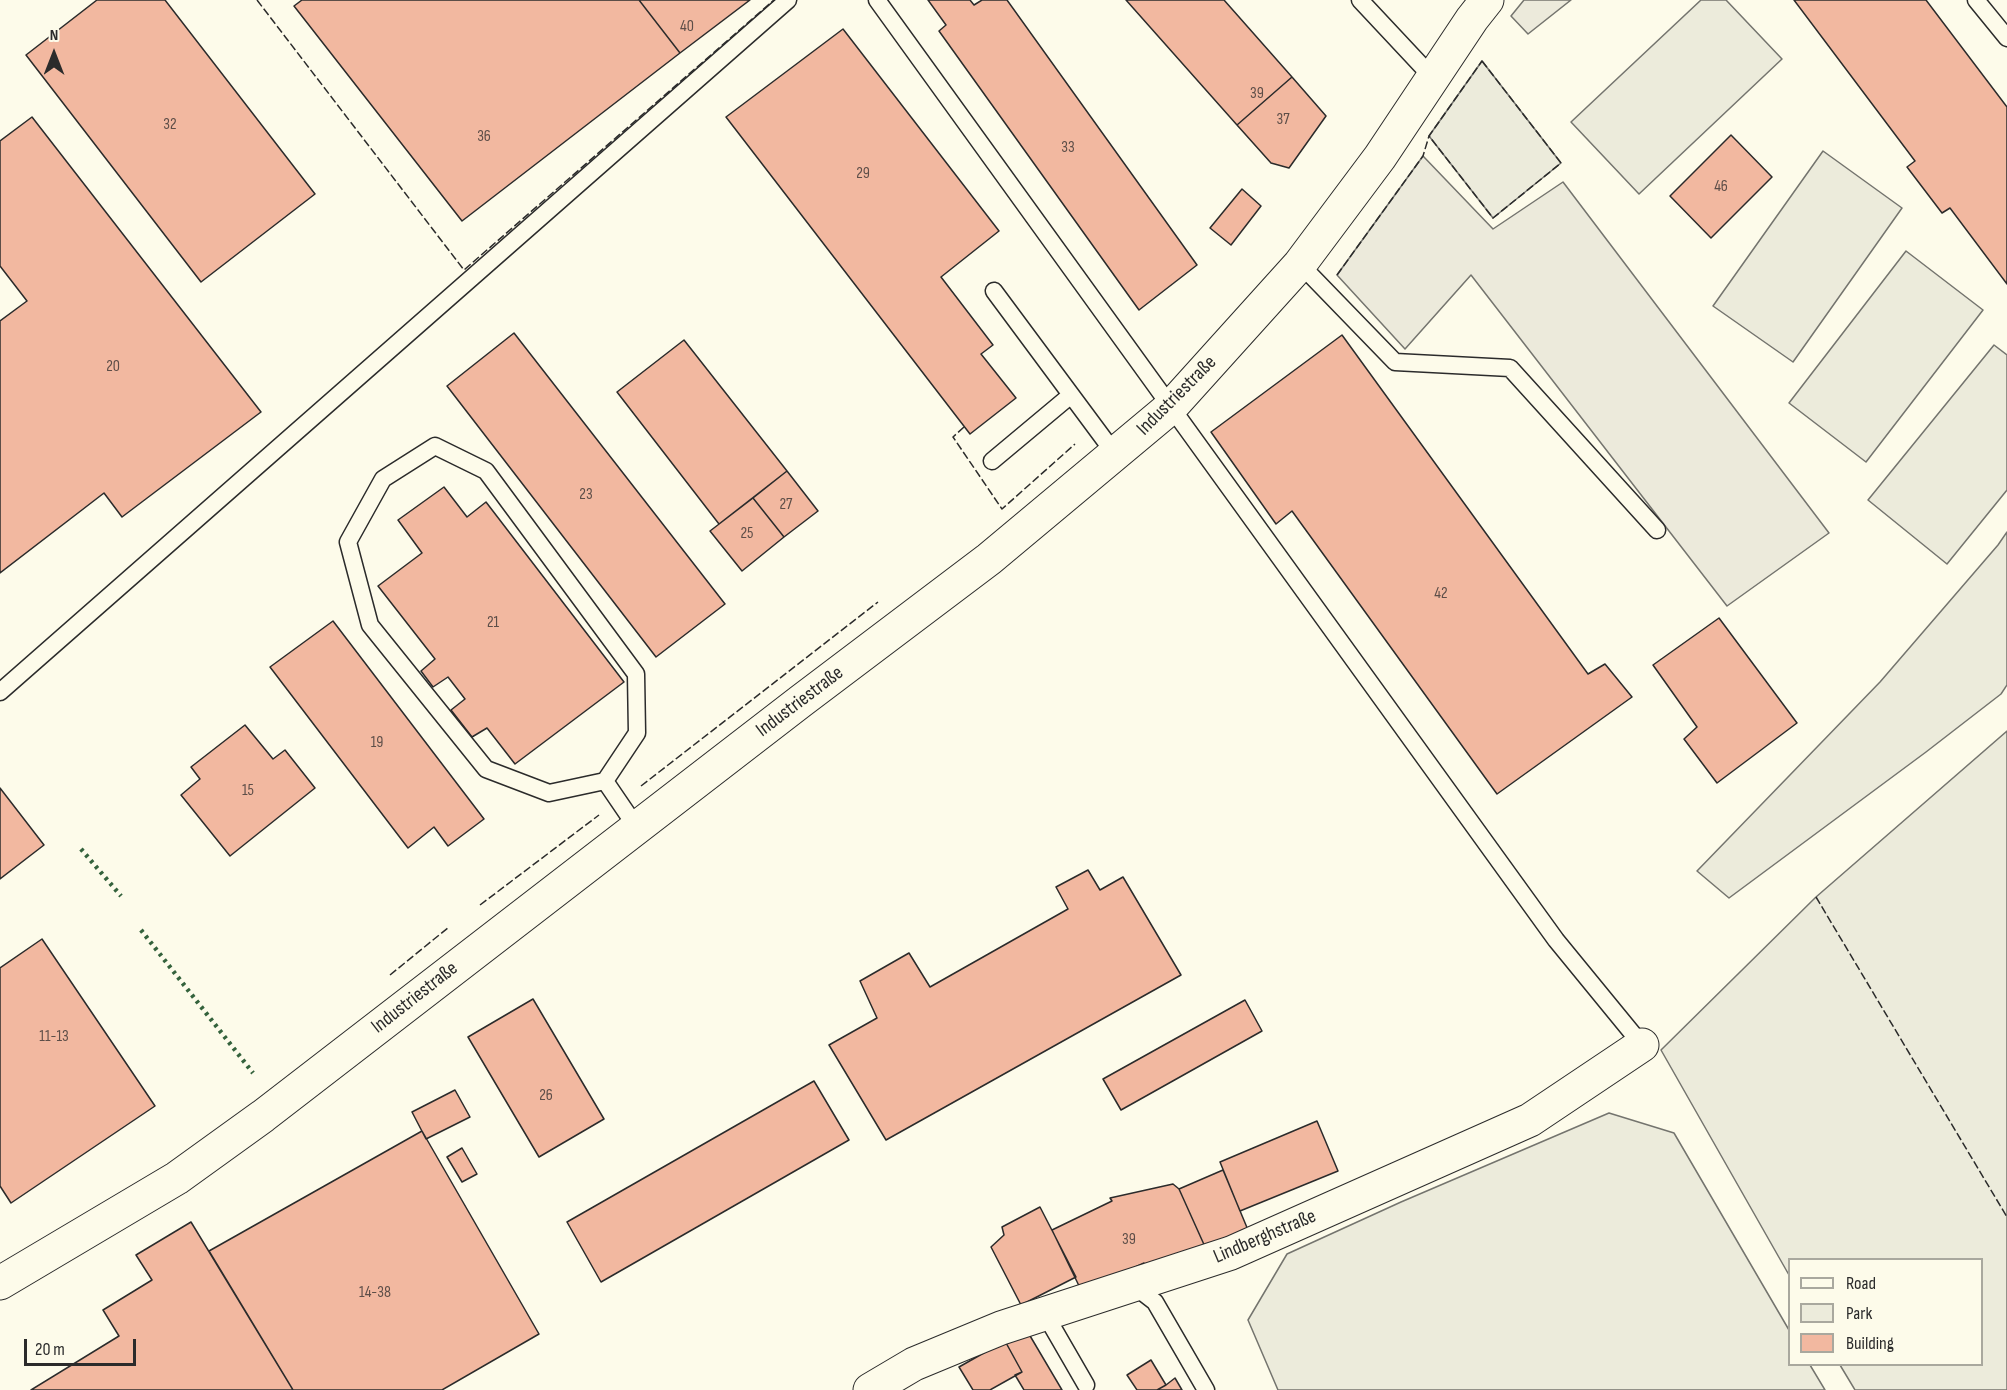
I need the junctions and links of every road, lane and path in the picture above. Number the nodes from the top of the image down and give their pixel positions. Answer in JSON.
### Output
{"nodes":[{"id":1,"x":788,"y":0,"type":"edge"},
{"id":2,"x":877,"y":0,"type":"edge"},
{"id":3,"x":1487,"y":0,"type":"edge"},
{"id":4,"x":1976,"y":0,"type":"edge"},
{"id":5,"x":1364,"y":2,"type":"edge"},
{"id":6,"x":2007,"y":38,"type":"edge"},
{"id":7,"x":1433,"y":78,"type":"junction"},
{"id":8,"x":1300,"y":264,"type":"junction"},
{"id":9,"x":994,"y":291,"type":"dead end"},
{"id":10,"x":1071,"y":395,"type":"junction"},
{"id":11,"x":1171,"y":406,"type":"junction"},
{"id":12,"x":1115,"y":454,"type":"junction"},
{"id":13,"x":992,"y":461,"type":"dead end"},
{"id":14,"x":1657,"y":530,"type":"dead end"},
{"id":15,"x":0,"y":692,"type":"edge"},
{"id":16,"x":605,"y":781,"type":"junction"},
{"id":17,"x":636,"y":828,"type":"junction"},
{"id":18,"x":1642,"y":1045,"type":"joint"},
{"id":19,"x":4,"y":1273,"type":"edge"},
{"id":20,"x":1133,"y":1285,"type":"junction"},
{"id":21,"x":1045,"y":1314,"type":"junction"},
{"id":22,"x":1086,"y":1385,"type":"dead end"},
{"id":23,"x":870,"y":1390,"type":"edge"},
{"id":24,"x":1206,"y":1390,"type":"edge"}],
"edges":[{"from":1,"to":15,"type":"lane"},
{"from":2,"to":11,"type":"lane"},
{"from":3,"to":7,"type":"street","name":"Industriestraße"},
{"from":4,"to":6,"type":"lane"},
{"from":5,"to":7,"type":"lane"},
{"from":7,"to":8,"type":"street","name":"Industriestraße"},
{"from":8,"to":11,"type":"street","name":"Industriestraße"},
{"from":8,"to":14,"type":"lane"},
{"from":9,"to":10,"type":"lane"},
{"from":10,"to":12,"type":"lane"},
{"from":10,"to":13,"type":"lane"},
{"from":11,"to":12,"type":"street","name":"Industriestraße"},
{"from":11,"to":18,"type":"lane"},
{"from":12,"to":17,"type":"street","name":"Industriestraße"},
{"from":16,"to":16,"type":"lane"},
{"from":16,"to":17,"type":"lane"},
{"from":17,"to":19,"type":"street","name":"Industriestraße"},
{"from":18,"to":20,"type":"street","name":"Lindberghstraße"},
{"from":20,"to":21,"type":"street","name":"Lindberghstraße"},
{"from":20,"to":24,"type":"lane"},
{"from":21,"to":22,"type":"lane"},
{"from":21,"to":23,"type":"street","name":"Lindberghstraße"}]}
